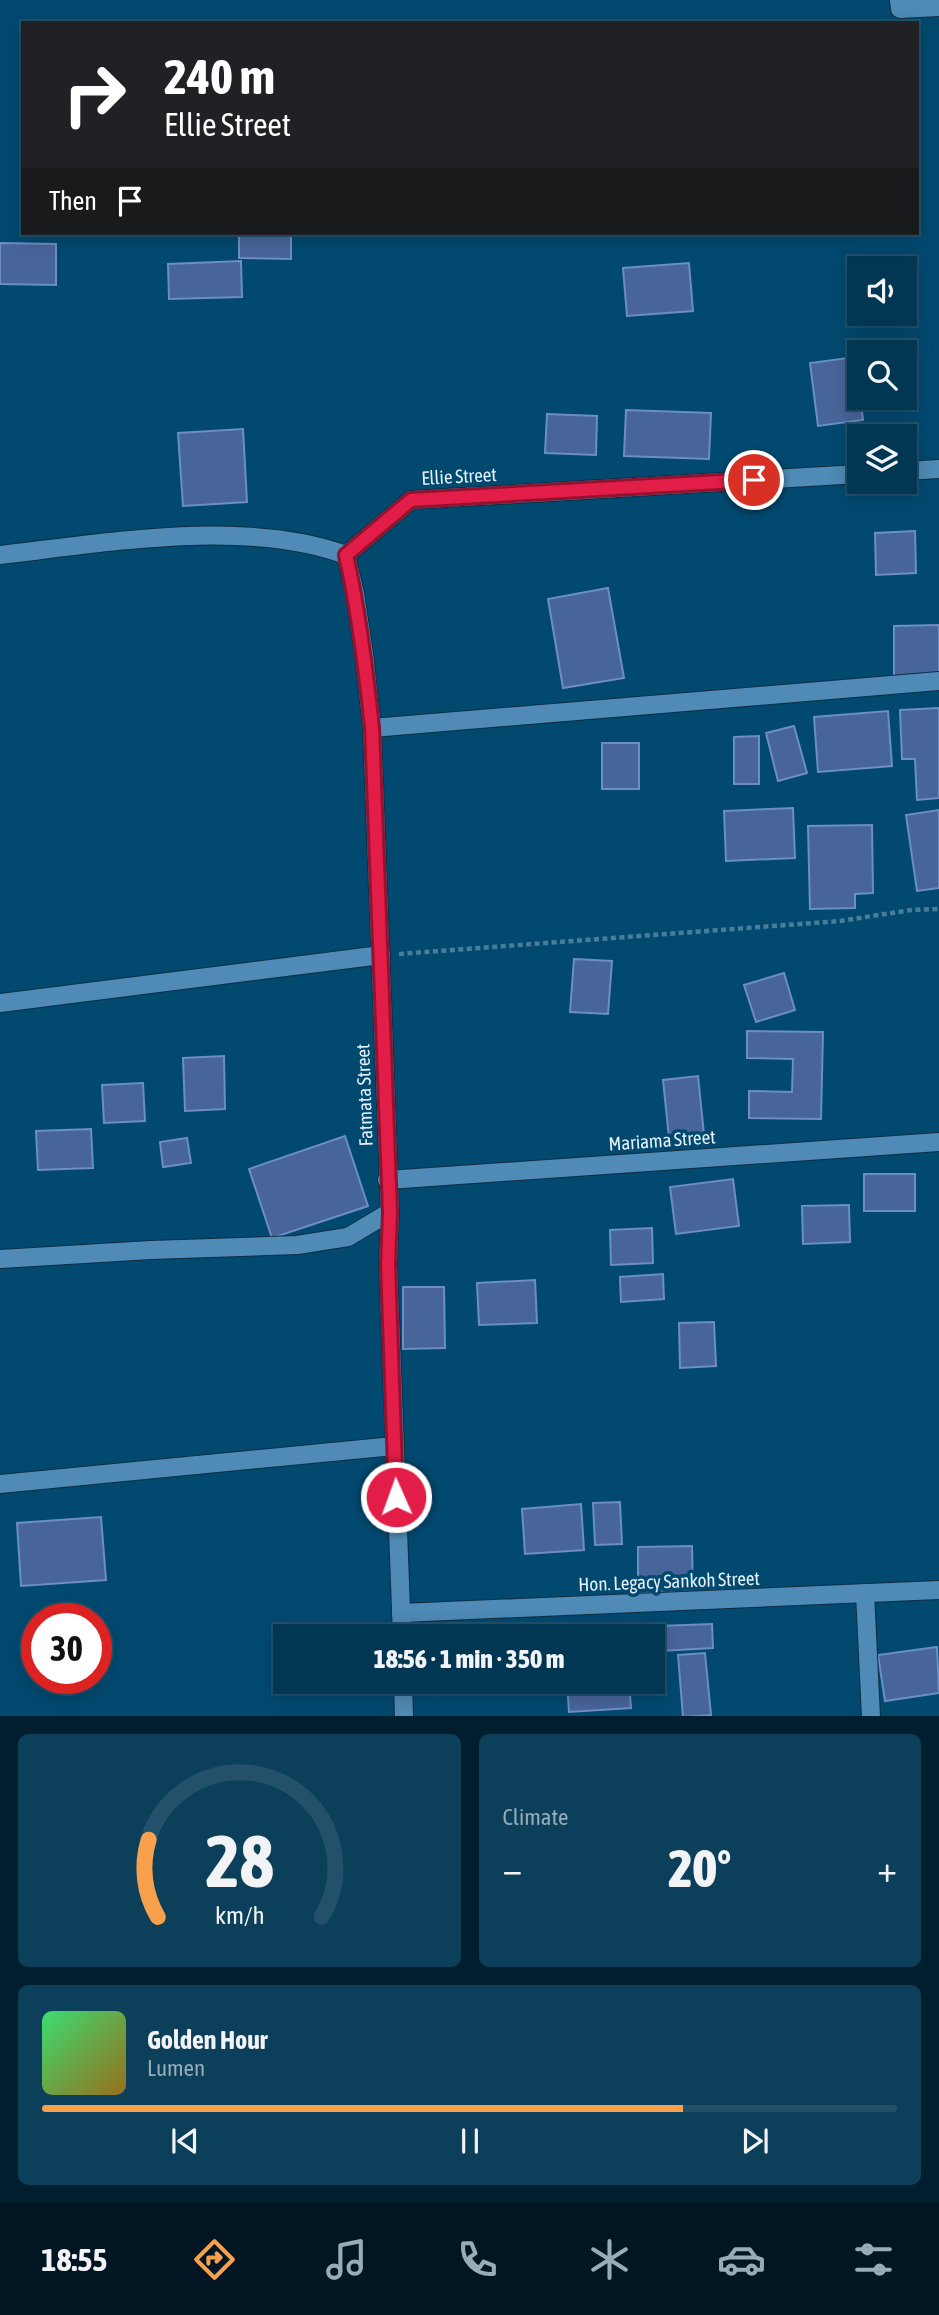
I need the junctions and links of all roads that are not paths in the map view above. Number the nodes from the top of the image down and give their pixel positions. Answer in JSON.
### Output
{"nodes":[{"id":1,"x":900,"y":4,"type":"edge"},
{"id":2,"x":939,"y":7,"type":"edge"},
{"id":3,"x":939,"y":469,"type":"edge"},
{"id":4,"x":917,"y":470,"type":"edge"},
{"id":5,"x":847,"y":475,"type":"edge"},
{"id":6,"x":0,"y":555,"type":"edge"},
{"id":7,"x":346,"y":555,"type":"junction"},
{"id":8,"x":939,"y":681,"type":"edge"},
{"id":9,"x":372,"y":728,"type":"junction"},
{"id":10,"x":381,"y":955,"type":"junction"},
{"id":11,"x":0,"y":1003,"type":"edge"},
{"id":12,"x":939,"y":1142,"type":"edge"},
{"id":13,"x":387,"y":1181,"type":"junction"},
{"id":14,"x":390,"y":1212,"type":"junction"},
{"id":15,"x":0,"y":1259,"type":"edge"},
{"id":16,"x":394,"y":1446,"type":"junction"},
{"id":17,"x":0,"y":1484,"type":"edge"},
{"id":18,"x":939,"y":1590,"type":"edge"},
{"id":19,"x":865,"y":1593,"type":"junction"},
{"id":20,"x":401,"y":1613,"type":"junction"},
{"id":21,"x":401,"y":1624,"type":"edge"},
{"id":22,"x":403,"y":1694,"type":"edge"},
{"id":23,"x":404,"y":1716,"type":"edge"},
{"id":24,"x":871,"y":1716,"type":"edge"}],
"edges":[{"from":1,"to":2,"type":"street"},
{"from":3,"to":4,"type":"street"},
{"from":5,"to":7,"type":"street","name":"Ellie Street"},
{"from":6,"to":7,"type":"street"},
{"from":7,"to":9,"type":"street","name":"Fatmata Street"},
{"from":8,"to":9,"type":"street"},
{"from":9,"to":10,"type":"street","name":"Fatmata Street"},
{"from":10,"to":11,"type":"street"},
{"from":10,"to":13,"type":"street","name":"Fatmata Street"},
{"from":12,"to":13,"type":"street","name":"Mariama Street"},
{"from":13,"to":14,"type":"street","name":"Fatmata Street"},
{"from":14,"to":15,"type":"street"},
{"from":14,"to":16,"type":"street","name":"Fatmata Street"},
{"from":16,"to":17,"type":"street"},
{"from":16,"to":20,"type":"street","name":"Fatmata Street"},
{"from":18,"to":19,"type":"street","name":"Hon. Legacy Sankoh Street"},
{"from":19,"to":20,"type":"street","name":"Hon. Legacy Sankoh Street"},
{"from":19,"to":24,"type":"street"},
{"from":20,"to":21,"type":"street","name":"Fatmata Street"},
{"from":22,"to":23,"type":"street"}]}
